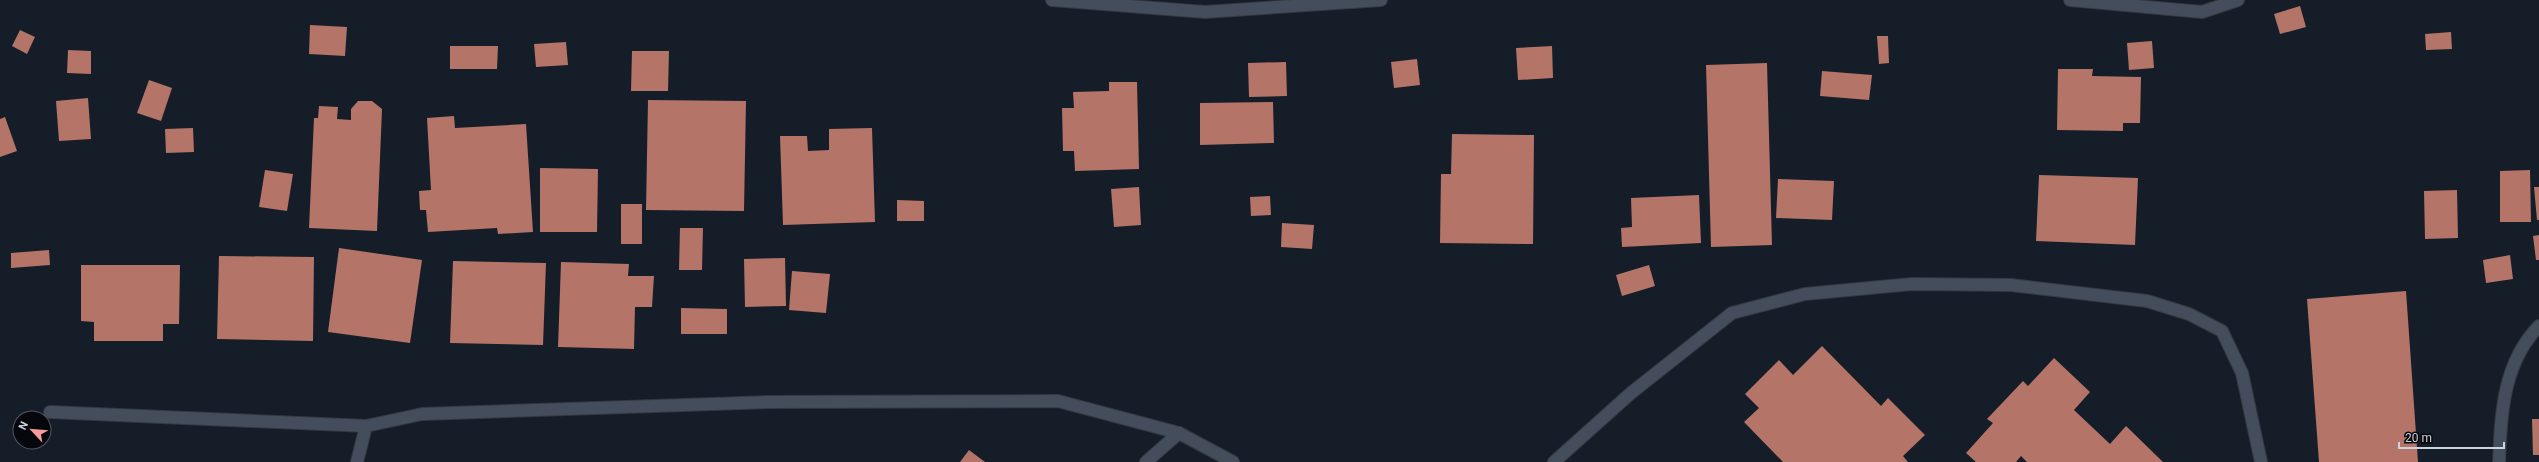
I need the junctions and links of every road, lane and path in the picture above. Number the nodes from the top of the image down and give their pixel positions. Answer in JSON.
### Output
{"nodes":[{"id":1,"x":1052,"y":0,"type":"edge"},
{"id":2,"x":1381,"y":0,"type":"edge"},
{"id":3,"x":2070,"y":0,"type":"edge"},
{"id":4,"x":2238,"y":0,"type":"edge"},
{"id":5,"x":2539,"y":326,"type":"edge"},
{"id":6,"x":52,"y":412,"type":"edge"},
{"id":7,"x":366,"y":426,"type":"junction"},
{"id":8,"x":1179,"y":433,"type":"junction"},
{"id":9,"x":357,"y":462,"type":"edge"},
{"id":10,"x":1146,"y":462,"type":"edge"},
{"id":11,"x":1233,"y":462,"type":"edge"},
{"id":12,"x":1554,"y":462,"type":"edge"},
{"id":13,"x":2260,"y":462,"type":"edge"},
{"id":14,"x":2499,"y":462,"type":"edge"}],
"edges":[{"from":1,"to":2,"type":"street"},
{"from":3,"to":4,"type":"street"},
{"from":5,"to":14,"type":"street"},
{"from":6,"to":7,"type":"street"},
{"from":7,"to":8,"type":"street"},
{"from":7,"to":9,"type":"street"},
{"from":8,"to":10,"type":"street"},
{"from":8,"to":11,"type":"street"},
{"from":12,"to":13,"type":"street"}]}
